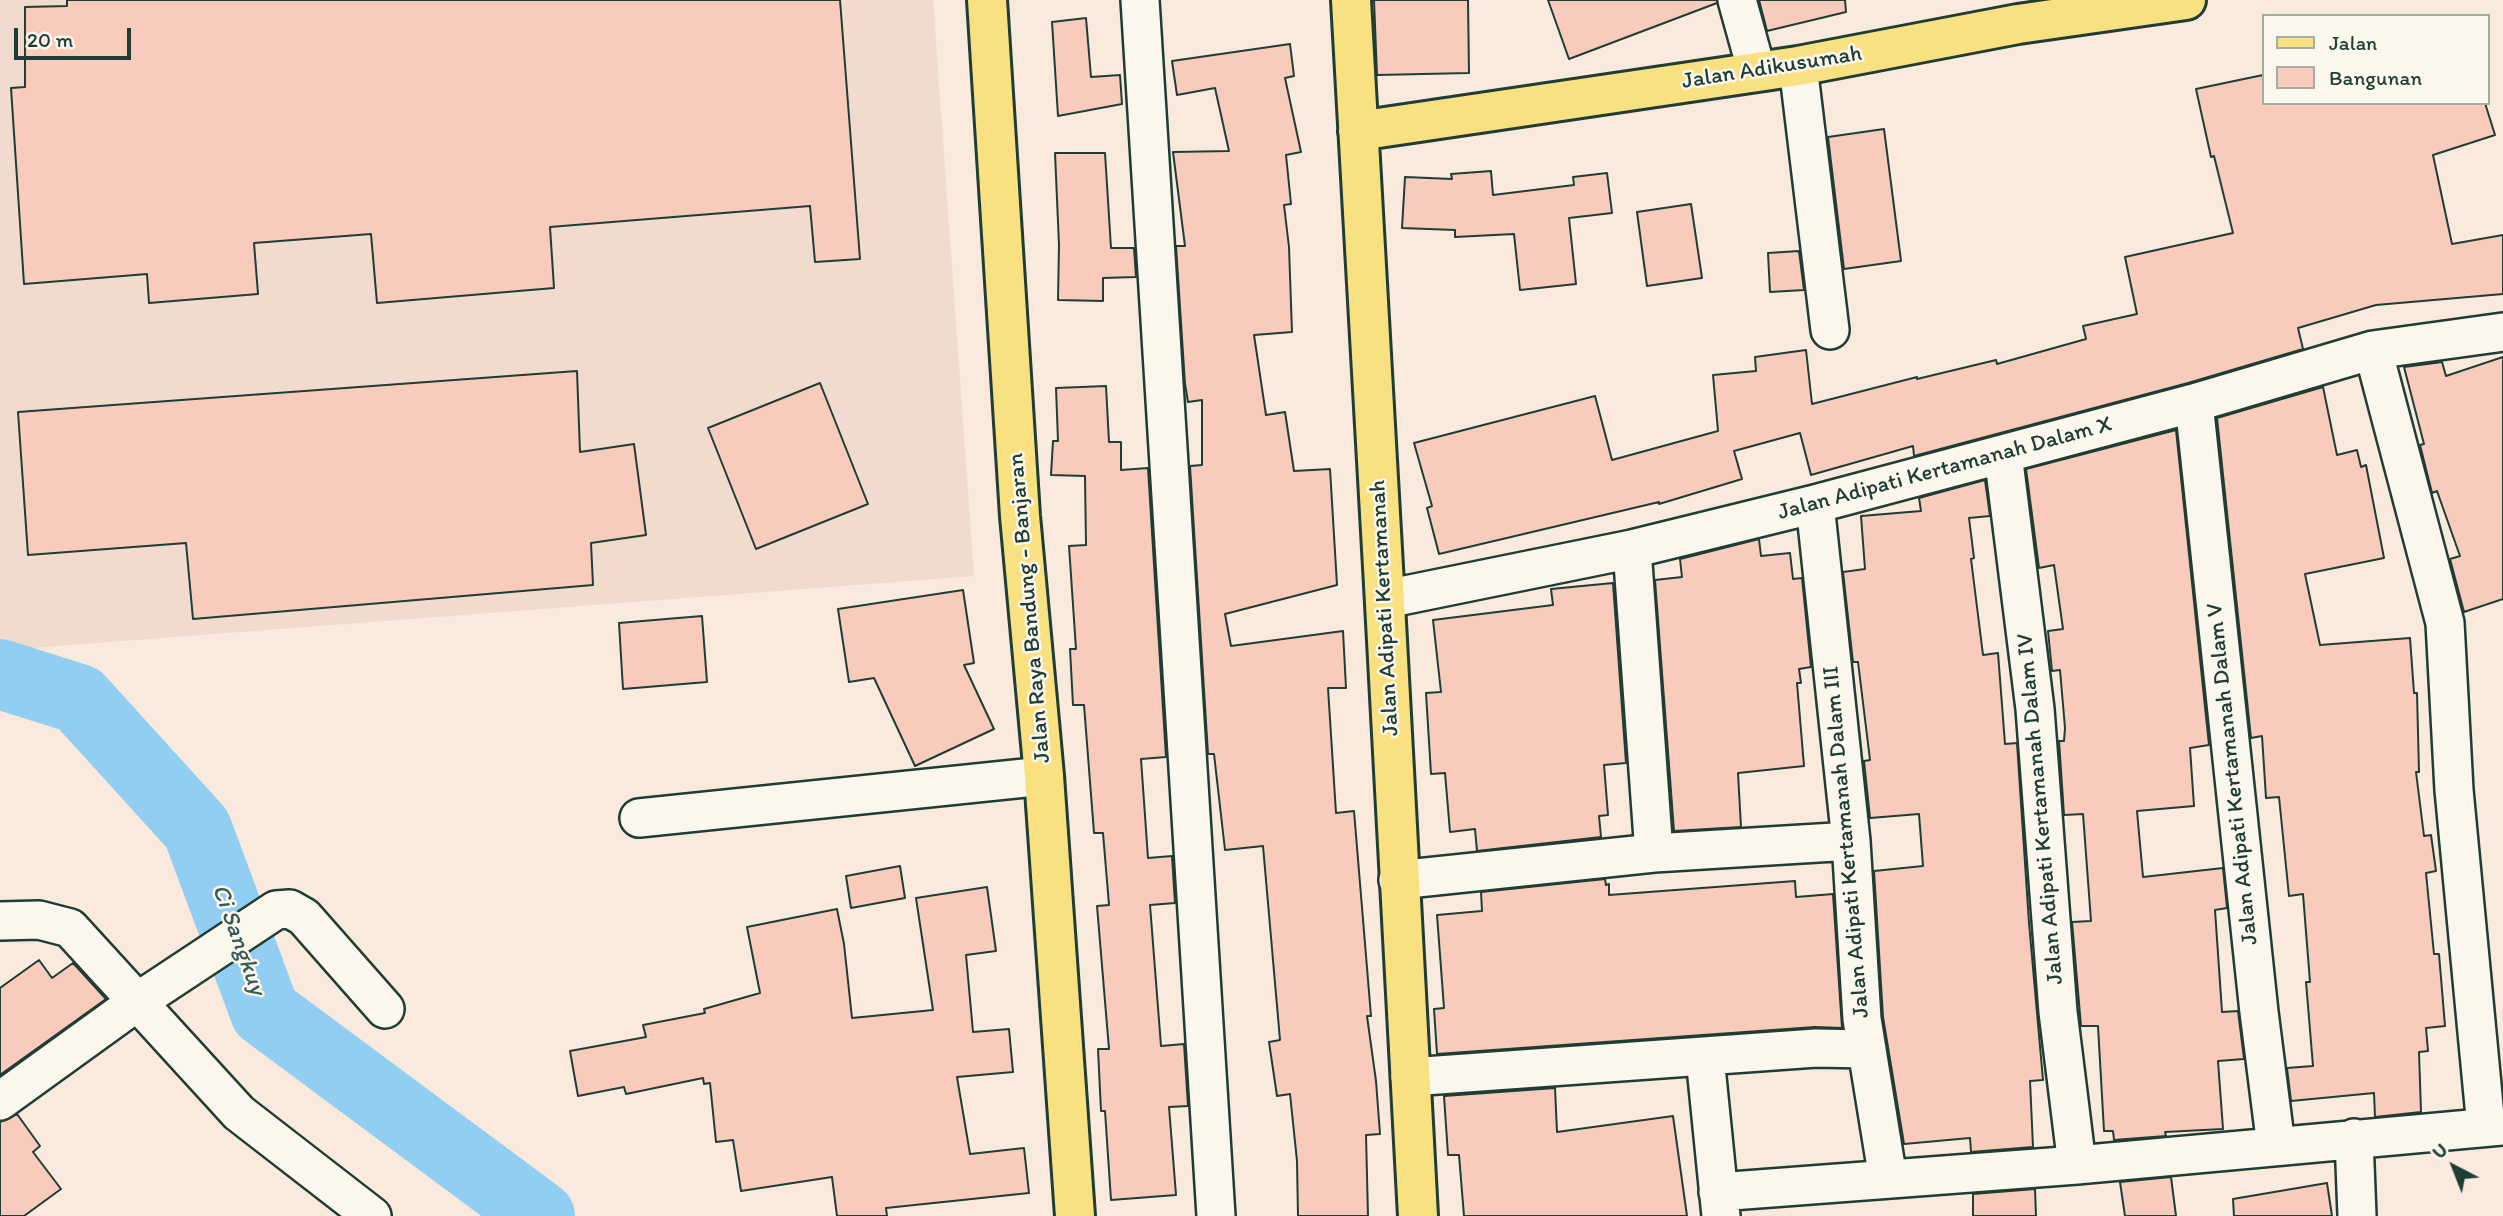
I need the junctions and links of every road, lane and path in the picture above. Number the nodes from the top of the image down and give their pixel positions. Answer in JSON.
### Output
{"nodes":[{"id":1,"x":987,"y":0,"type":"edge"},
{"id":2,"x":1139,"y":0,"type":"edge"},
{"id":3,"x":1351,"y":0,"type":"edge"},
{"id":4,"x":1737,"y":0,"type":"edge"},
{"id":5,"x":2173,"y":1,"type":"edge"},
{"id":6,"x":2098,"y":6,"type":"edge"},
{"id":7,"x":1798,"y":66,"type":"junction"},
{"id":8,"x":1757,"y":72,"type":"junction"},
{"id":9,"x":1359,"y":131,"type":"junction"},
{"id":10,"x":1830,"y":330,"type":"dead end"},
{"id":11,"x":2503,"y":332,"type":"edge"},
{"id":12,"x":2373,"y":350,"type":"junction"},
{"id":13,"x":2194,"y":403,"type":"junction"},
{"id":14,"x":2003,"y":454,"type":"junction"},
{"id":15,"x":1815,"y":504,"type":"junction"},
{"id":16,"x":1632,"y":549,"type":"junction"},
{"id":17,"x":1386,"y":599,"type":"junction"},
{"id":18,"x":1044,"y":776,"type":"junction"},
{"id":19,"x":639,"y":818,"type":"dead end"},
{"id":20,"x":1851,"y":841,"type":"junction"},
{"id":21,"x":1654,"y":853,"type":"junction"},
{"id":22,"x":1398,"y":880,"type":"junction"},
{"id":23,"x":0,"y":921,"type":"edge"},
{"id":24,"x":137,"y":1002,"type":"junction"},
{"id":25,"x":385,"y":1009,"type":"dead end"},
{"id":26,"x":1867,"y":1049,"type":"junction"},
{"id":27,"x":1705,"y":1056,"type":"junction"},
{"id":28,"x":1410,"y":1077,"type":"junction"},
{"id":29,"x":0,"y":1101,"type":"edge"},
{"id":30,"x":2495,"y":1126,"type":"edge"},
{"id":31,"x":2354,"y":1138,"type":"junction"},
{"id":32,"x":2276,"y":1146,"type":"junction"},
{"id":33,"x":2077,"y":1165,"type":"junction"},
{"id":34,"x":1888,"y":1179,"type":"junction"},
{"id":35,"x":1720,"y":1204,"type":"edge"},
{"id":36,"x":372,"y":1216,"type":"edge"},
{"id":37,"x":1075,"y":1216,"type":"edge"},
{"id":38,"x":1216,"y":1216,"type":"edge"},
{"id":39,"x":1418,"y":1216,"type":"edge"},
{"id":40,"x":2357,"y":1216,"type":"edge"}],
"edges":[{"from":1,"to":18,"type":"main road","name":"Jalan Raya Bandung - Banjaran"},
{"from":2,"to":38,"type":"street"},
{"from":3,"to":9,"type":"main road","name":"Jalan Adipati Kertamanah"},
{"from":4,"to":8,"type":"street"},
{"from":5,"to":6,"type":"main road","name":"Jalan Adikusumah"},
{"from":6,"to":7,"type":"main road","name":"Jalan Adikusumah"},
{"from":7,"to":8,"type":"main road","name":"Jalan Adikusumah"},
{"from":7,"to":10,"type":"street"},
{"from":8,"to":9,"type":"main road","name":"Jalan Adikusumah"},
{"from":9,"to":17,"type":"main road","name":"Jalan Adipati Kertamanah"},
{"from":11,"to":12,"type":"street","name":"Jalan Adipati Kertamanah Dalam X"},
{"from":12,"to":13,"type":"street","name":"Jalan Adipati Kertamanah Dalam X"},
{"from":12,"to":30,"type":"street"},
{"from":13,"to":14,"type":"street","name":"Jalan Adipati Kertamanah Dalam X"},
{"from":13,"to":32,"type":"street","name":"Jalan Adipati Kertamanah Dalam V"},
{"from":14,"to":15,"type":"street","name":"Jalan Adipati Kertamanah Dalam X"},
{"from":14,"to":33,"type":"street","name":"Jalan Adipati Kertamanah Dalam IV"},
{"from":15,"to":16,"type":"street","name":"Jalan Adipati Kertamanah Dalam X"},
{"from":15,"to":20,"type":"street","name":"Jalan Adipati Kertamanah Dalam III"},
{"from":16,"to":17,"type":"street","name":"Jalan Adipati Kertamanah Dalam X"},
{"from":16,"to":21,"type":"street"},
{"from":17,"to":22,"type":"main road","name":"Jalan Adipati Kertamanah"},
{"from":18,"to":19,"type":"street"},
{"from":18,"to":37,"type":"main road","name":"Jalan Raya Bandung - Banjaran"},
{"from":20,"to":21,"type":"street"},
{"from":20,"to":26,"type":"street","name":"Jalan Adipati Kertamanah Dalam III"},
{"from":21,"to":22,"type":"street"},
{"from":22,"to":28,"type":"main road","name":"Jalan Adipati Kertamanah"},
{"from":23,"to":24,"type":"street"},
{"from":24,"to":25,"type":"street"},
{"from":24,"to":29,"type":"street"},
{"from":24,"to":36,"type":"street"},
{"from":26,"to":27,"type":"street"},
{"from":26,"to":34,"type":"street","name":"Jalan Adipati Kertamanah Dalam III"},
{"from":27,"to":28,"type":"street"},
{"from":27,"to":35,"type":"street"},
{"from":28,"to":39,"type":"main road","name":"Jalan Adipati Kertamanah"},
{"from":30,"to":31,"type":"street"},
{"from":31,"to":32,"type":"street"},
{"from":31,"to":40,"type":"street"},
{"from":32,"to":33,"type":"street"},
{"from":33,"to":34,"type":"street"},
{"from":34,"to":35,"type":"street"}]}
